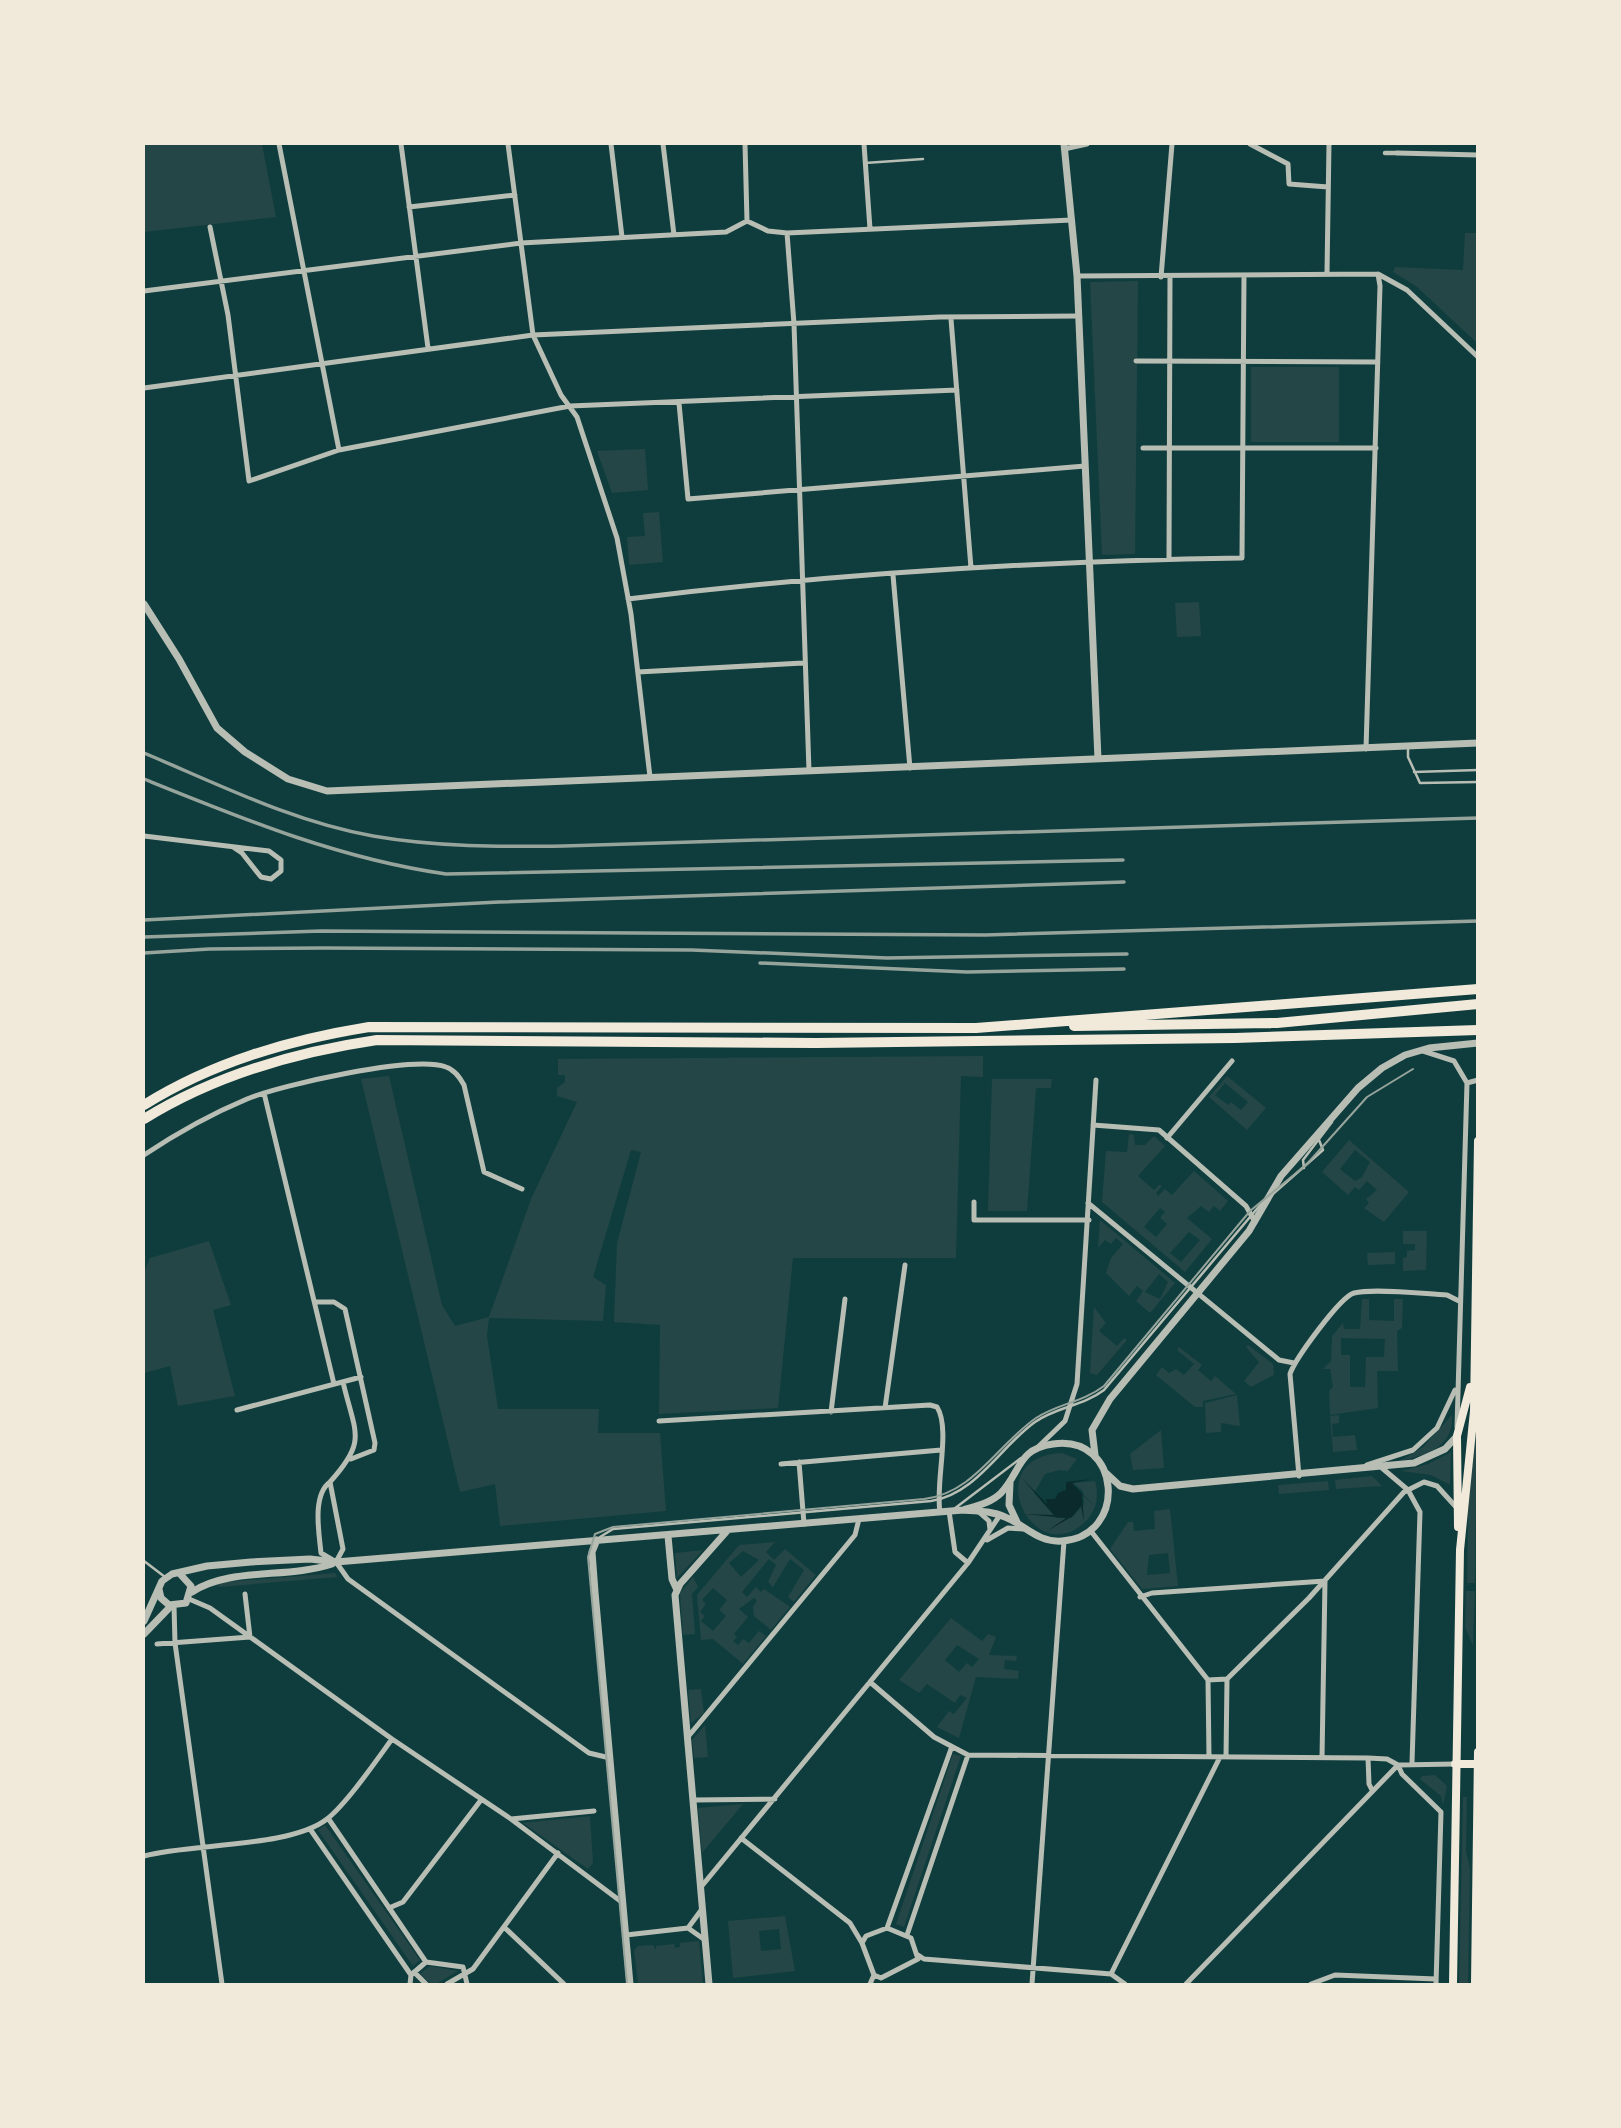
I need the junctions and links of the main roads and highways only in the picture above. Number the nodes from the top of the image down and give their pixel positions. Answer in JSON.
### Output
{"nodes":[{"id":1,"x":1478,"y":989,"type":"edge"},
{"id":2,"x":1478,"y":1004,"type":"edge"},
{"id":3,"x":976,"y":1028,"type":"junction"},
{"id":4,"x":1478,"y":1030,"type":"edge"},
{"id":5,"x":168,"y":1090,"type":"junction"},
{"id":6,"x":144,"y":1099,"type":"edge"},
{"id":7,"x":144,"y":1105,"type":"edge"},
{"id":8,"x":144,"y":1119,"type":"edge"},
{"id":9,"x":1478,"y":1141,"type":"edge"},
{"id":10,"x":1472,"y":1381,"type":"junction"},
{"id":11,"x":1460,"y":1550,"type":"junction"},
{"id":12,"x":1478,"y":1752,"type":"edge"},
{"id":13,"x":1455,"y":1764,"type":"junction"},
{"id":14,"x":1477,"y":1764,"type":"edge"},
{"id":15,"x":1453,"y":1984,"type":"edge"},
{"id":16,"x":1475,"y":1984,"type":"edge"}],
"edges":[{"from":1,"to":3,"type":"highway"},
{"from":2,"to":3,"type":"highway"},
{"from":3,"to":5,"type":"highway"},
{"from":4,"to":8,"type":"highway"},
{"from":5,"to":6,"type":"highway"},
{"from":5,"to":7,"type":"highway"},
{"from":9,"to":10,"type":"main road"},
{"from":10,"to":11,"type":"main road"},
{"from":10,"to":11,"type":"main road"},
{"from":11,"to":13,"type":"main road"},
{"from":12,"to":14,"type":"main road"},
{"from":13,"to":14,"type":"main road"},
{"from":13,"to":15,"type":"main road"},
{"from":14,"to":16,"type":"main road"}]}
